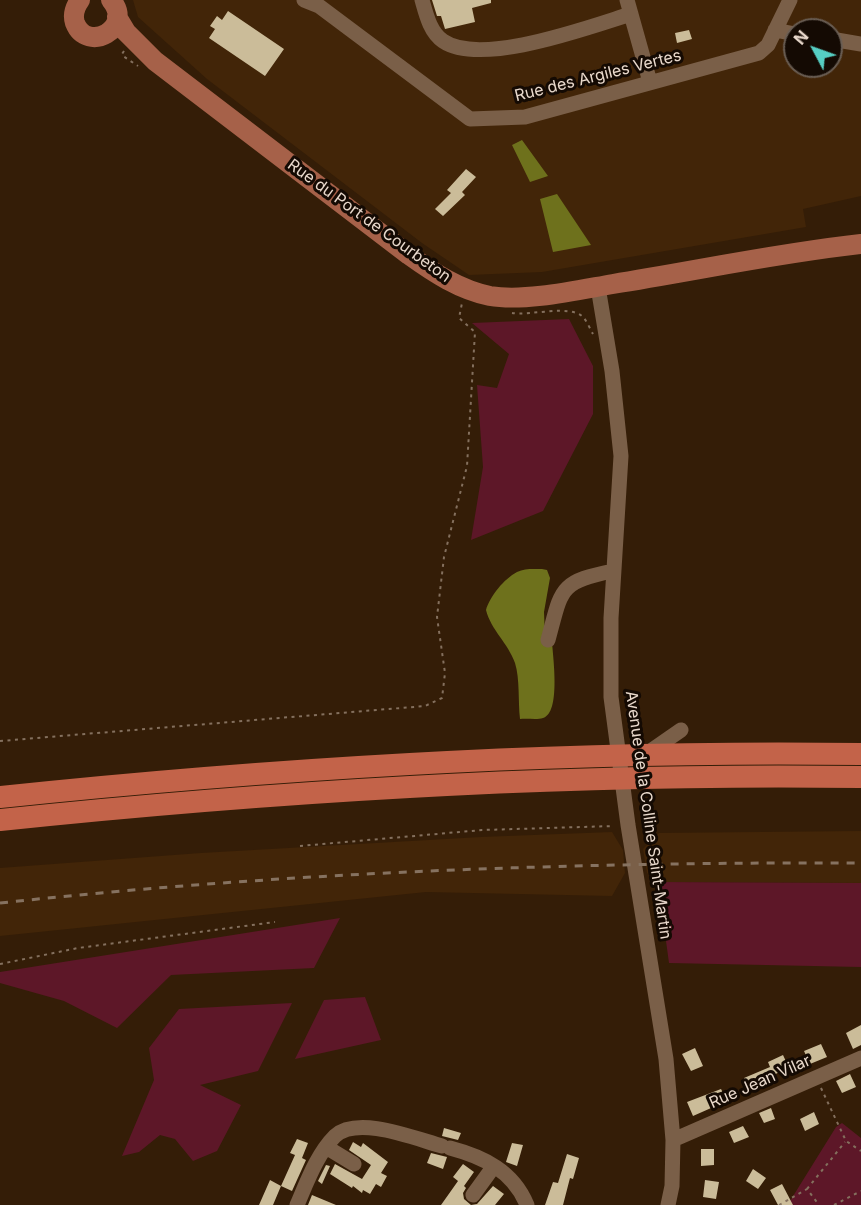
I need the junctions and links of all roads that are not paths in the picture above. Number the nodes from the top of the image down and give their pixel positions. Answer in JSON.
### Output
{"nodes":[{"id":1,"x":60,"y":0,"type":"edge"},
{"id":2,"x":304,"y":0,"type":"edge"},
{"id":3,"x":422,"y":0,"type":"edge"},
{"id":4,"x":790,"y":0,"type":"edge"},
{"id":5,"x":114,"y":5,"type":"edge"},
{"id":6,"x":629,"y":7,"type":"edge"},
{"id":7,"x":77,"y":9,"type":"edge"},
{"id":8,"x":775,"y":30,"type":"junction"},
{"id":9,"x":783,"y":32,"type":"edge"},
{"id":10,"x":105,"y":35,"type":"junction"},
{"id":11,"x":843,"y":41,"type":"edge"},
{"id":12,"x":861,"y":44,"type":"edge"},
{"id":13,"x":155,"y":61,"type":"junction"},
{"id":14,"x":650,"y":82,"type":"junction"},
{"id":15,"x":861,"y":244,"type":"edge"},
{"id":16,"x":598,"y":287,"type":"junction"},
{"id":17,"x":613,"y":571,"type":"junction"},
{"id":18,"x":548,"y":640,"type":"dead end"},
{"id":19,"x":681,"y":730,"type":"dead end"},
{"id":20,"x":861,"y":754,"type":"edge"},
{"id":21,"x":627,"y":756,"type":"junction"},
{"id":22,"x":861,"y":777,"type":"edge"},
{"id":23,"x":0,"y":797,"type":"edge"},
{"id":24,"x":0,"y":820,"type":"edge"},
{"id":25,"x":861,"y":1058,"type":"edge"},
{"id":26,"x":673,"y":1140,"type":"junction"},
{"id":27,"x":326,"y":1147,"type":"junction"},
{"id":28,"x":354,"y":1164,"type":"dead end"},
{"id":29,"x":494,"y":1166,"type":"junction"},
{"id":30,"x":469,"y":1201,"type":"edge"},
{"id":31,"x":297,"y":1205,"type":"edge"},
{"id":32,"x":527,"y":1205,"type":"edge"},
{"id":33,"x":668,"y":1205,"type":"edge"}],
"edges":[{"from":1,"to":7,"type":"main road"},
{"from":2,"to":14,"type":"street","name":"Rue des Argiles Vertes"},
{"from":3,"to":6,"type":"street"},
{"from":4,"to":8,"type":"street"},
{"from":5,"to":10,"type":"main road"},
{"from":5,"to":13,"type":"main road","name":"Rue du Port de Courbeton"},
{"from":6,"to":14,"type":"street"},
{"from":7,"to":10,"type":"main road","name":"Rue du Port de Courbeton"},
{"from":8,"to":9,"type":"street"},
{"from":8,"to":14,"type":"street","name":"Rue des Argiles Vertes"},
{"from":10,"to":13,"type":"main road","name":"Rue du Port de Courbeton"},
{"from":11,"to":12,"type":"street"},
{"from":13,"to":16,"type":"main road","name":"Rue du Port de Courbeton"},
{"from":15,"to":16,"type":"main road","name":"Rue du Port de Courbeton"},
{"from":16,"to":17,"type":"street","name":"Avenue de la Colline Saint-Martin"},
{"from":17,"to":18,"type":"street"},
{"from":17,"to":26,"type":"street","name":"Avenue de la Colline Saint-Martin"},
{"from":19,"to":21,"type":"street"},
{"from":20,"to":21,"type":"highway"},
{"from":21,"to":23,"type":"highway"},
{"from":22,"to":24,"type":"highway"},
{"from":25,"to":26,"type":"street","name":"Rue Jean Vilar"},
{"from":26,"to":33,"type":"street","name":"Avenue de la Colline Saint-Martin"},
{"from":27,"to":28,"type":"street"},
{"from":27,"to":29,"type":"street"},
{"from":27,"to":31,"type":"street"},
{"from":29,"to":30,"type":"street"},
{"from":29,"to":32,"type":"street"}]}
